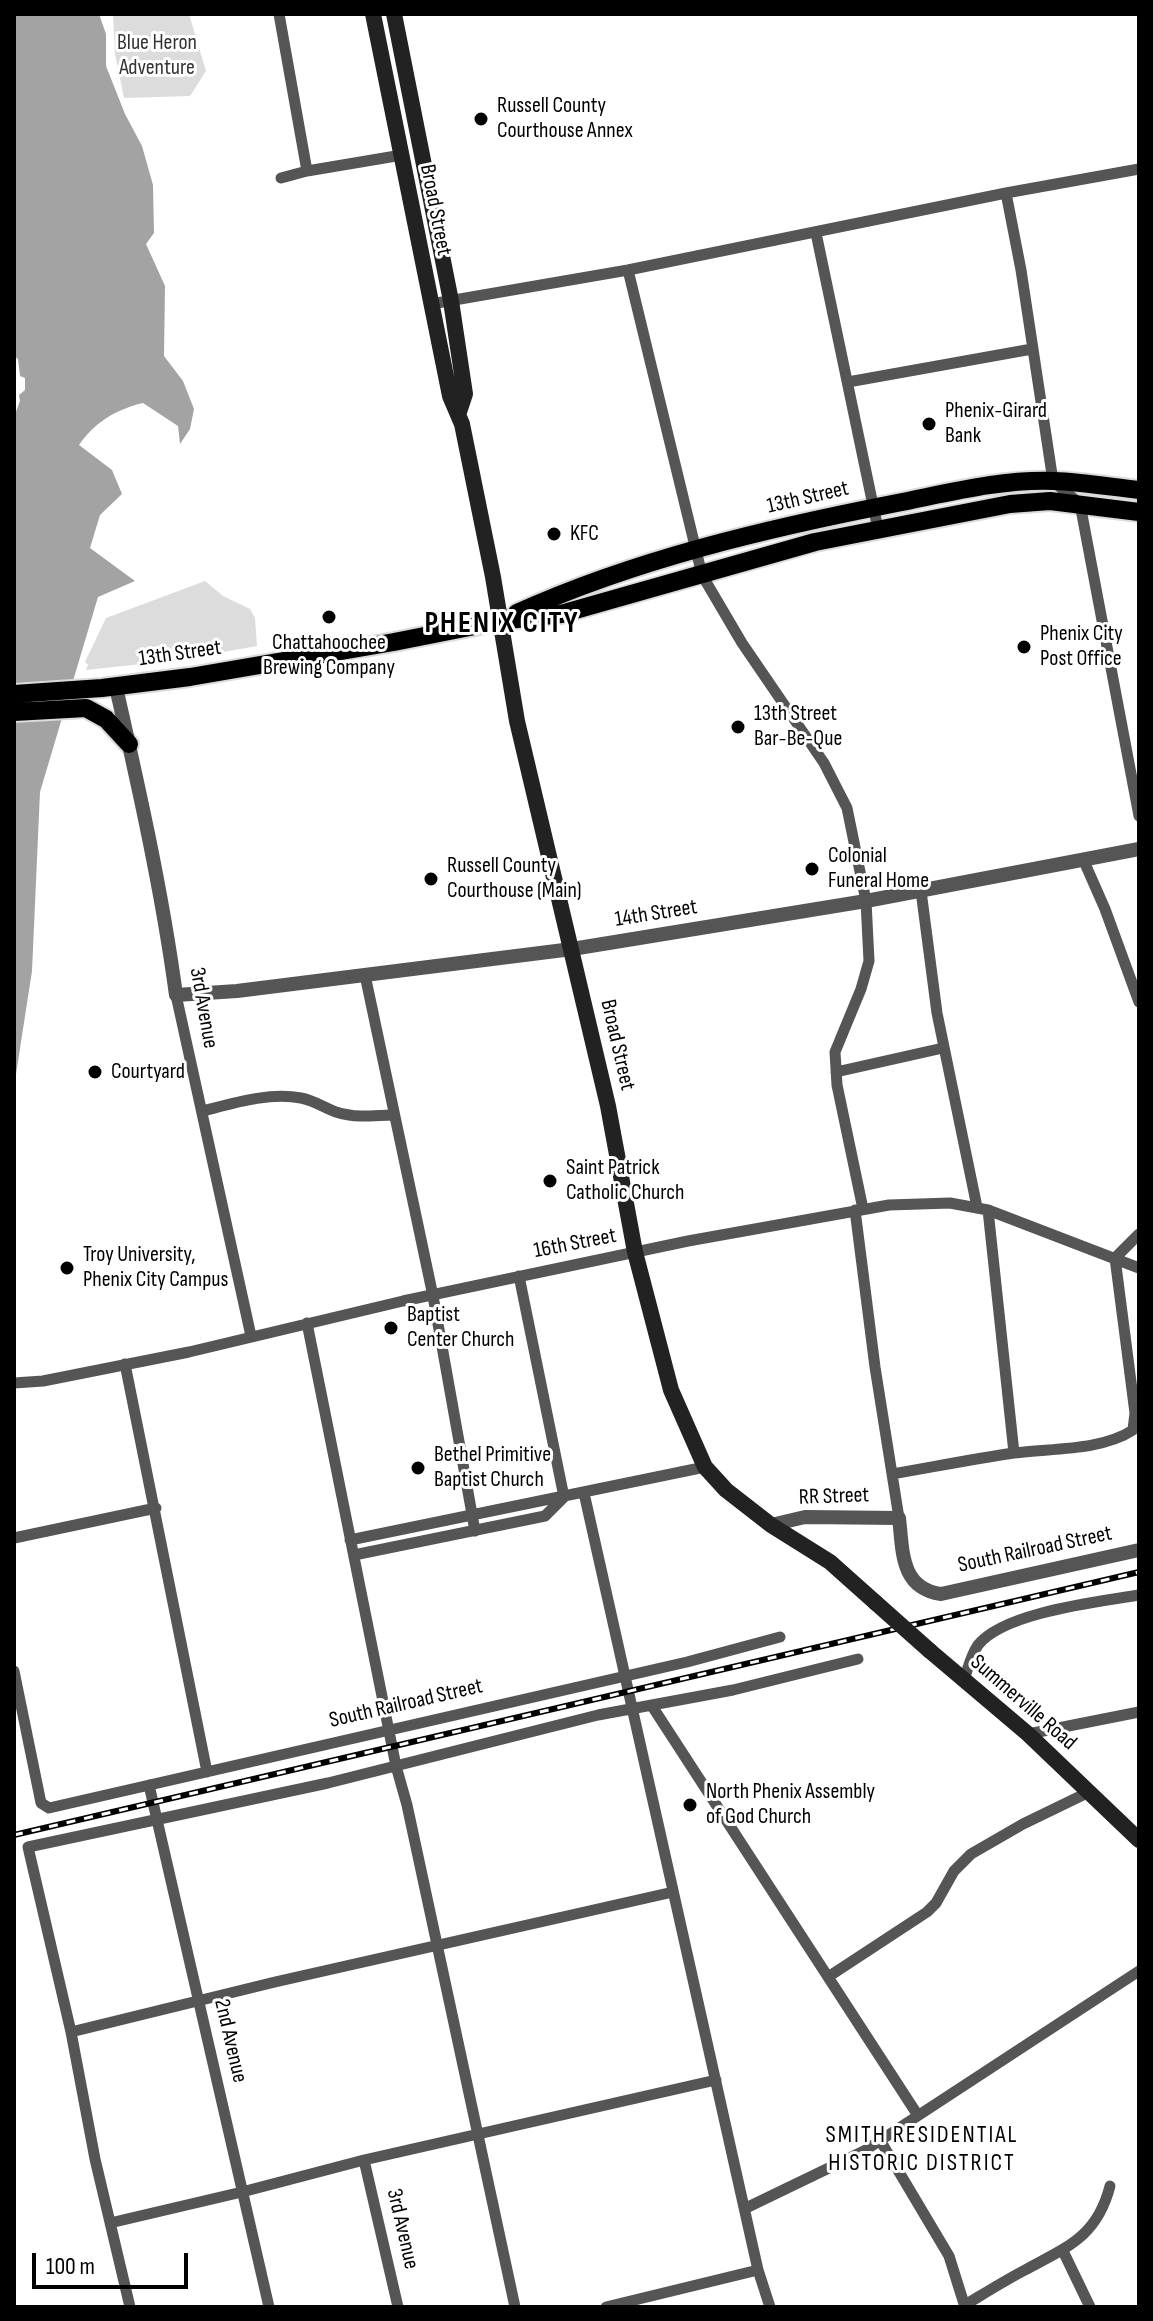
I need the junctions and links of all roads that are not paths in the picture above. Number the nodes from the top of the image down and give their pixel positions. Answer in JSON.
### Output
{"nodes":[{"id":1,"x":279,"y":14,"type":"edge"},
{"id":2,"x":373,"y":14,"type":"edge"},
{"id":3,"x":394,"y":14,"type":"edge"},
{"id":4,"x":402,"y":155,"type":"junction"},
{"id":5,"x":1139,"y":169,"type":"edge"},
{"id":6,"x":307,"y":171,"type":"junction"},
{"id":7,"x":281,"y":178,"type":"dead end"},
{"id":8,"x":1006,"y":193,"type":"junction"},
{"id":9,"x":816,"y":233,"type":"junction"},
{"id":10,"x":628,"y":270,"type":"junction"},
{"id":11,"x":451,"y":301,"type":"junction"},
{"id":12,"x":431,"y":304,"type":"junction"},
{"id":13,"x":1032,"y":349,"type":"junction"},
{"id":14,"x":848,"y":382,"type":"junction"},
{"id":15,"x":459,"y":412,"type":"junction"},
{"id":16,"x":1053,"y":481,"type":"junction"},
{"id":17,"x":1139,"y":490,"type":"edge"},
{"id":18,"x":1080,"y":504,"type":"junction"},
{"id":19,"x":874,"y":507,"type":"junction"},
{"id":20,"x":1139,"y":512,"type":"edge"},
{"id":21,"x":878,"y":529,"type":"junction"},
{"id":22,"x":696,"y":551,"type":"junction"},
{"id":23,"x":702,"y":575,"type":"junction"},
{"id":24,"x":500,"y":621,"type":"junction"},
{"id":25,"x":109,"y":687,"type":"junction"},
{"id":26,"x":14,"y":694,"type":"edge"},
{"id":27,"x":14,"y":712,"type":"edge"},
{"id":28,"x":129,"y":744,"type":"junction"},
{"id":29,"x":1139,"y":816,"type":"edge"},
{"id":30,"x":1139,"y":849,"type":"edge"},
{"id":31,"x":1083,"y":859,"type":"junction"},
{"id":32,"x":921,"y":891,"type":"junction"},
{"id":33,"x":866,"y":901,"type":"junction"},
{"id":34,"x":572,"y":949,"type":"junction"},
{"id":35,"x":365,"y":975,"type":"junction"},
{"id":36,"x":176,"y":995,"type":"junction"},
{"id":37,"x":1139,"y":1002,"type":"edge"},
{"id":38,"x":943,"y":1048,"type":"junction"},
{"id":39,"x":836,"y":1072,"type":"junction"},
{"id":40,"x":203,"y":1111,"type":"junction"},
{"id":41,"x":392,"y":1115,"type":"junction"},
{"id":42,"x":859,"y":1209,"type":"junction"},
{"id":43,"x":982,"y":1209,"type":"junction"},
{"id":44,"x":1139,"y":1234,"type":"edge"},
{"id":45,"x":635,"y":1252,"type":"junction"},
{"id":46,"x":1115,"y":1258,"type":"junction"},
{"id":47,"x":1139,"y":1268,"type":"edge"},
{"id":48,"x":519,"y":1276,"type":"junction"},
{"id":49,"x":433,"y":1296,"type":"junction"},
{"id":50,"x":307,"y":1323,"type":"junction"},
{"id":51,"x":251,"y":1336,"type":"junction"},
{"id":52,"x":125,"y":1364,"type":"junction"},
{"id":53,"x":14,"y":1383,"type":"edge"},
{"id":54,"x":1014,"y":1453,"type":"junction"},
{"id":55,"x":705,"y":1467,"type":"junction"},
{"id":56,"x":892,"y":1474,"type":"junction"},
{"id":57,"x":584,"y":1493,"type":"junction"},
{"id":58,"x":564,"y":1497,"type":"junction"},
{"id":59,"x":156,"y":1508,"type":"junction"},
{"id":60,"x":472,"y":1515,"type":"junction"},
{"id":61,"x":899,"y":1518,"type":"junction"},
{"id":62,"x":771,"y":1525,"type":"junction"},
{"id":63,"x":475,"y":1531,"type":"junction"},
{"id":64,"x":14,"y":1538,"type":"edge"},
{"id":65,"x":350,"y":1540,"type":"junction"},
{"id":66,"x":1139,"y":1550,"type":"edge"},
{"id":67,"x":354,"y":1555,"type":"junction"},
{"id":68,"x":1139,"y":1595,"type":"edge"},
{"id":69,"x":876,"y":1603,"type":"joint"},
{"id":70,"x":780,"y":1637,"type":"dead end"},
{"id":71,"x":858,"y":1659,"type":"dead end"},
{"id":72,"x":14,"y":1671,"type":"edge"},
{"id":73,"x":625,"y":1676,"type":"junction"},
{"id":74,"x":964,"y":1680,"type":"junction"},
{"id":75,"x":652,"y":1706,"type":"junction"},
{"id":76,"x":631,"y":1710,"type":"junction"},
{"id":77,"x":1139,"y":1712,"type":"edge"},
{"id":78,"x":389,"y":1731,"type":"junction"},
{"id":79,"x":1028,"y":1734,"type":"junction"},
{"id":80,"x":396,"y":1766,"type":"junction"},
{"id":81,"x":207,"y":1772,"type":"junction"},
{"id":82,"x":149,"y":1785,"type":"junction"},
{"id":83,"x":1089,"y":1792,"type":"junction"},
{"id":84,"x":157,"y":1820,"type":"junction"},
{"id":85,"x":1139,"y":1840,"type":"edge"},
{"id":86,"x":673,"y":1892,"type":"junction"},
{"id":87,"x":436,"y":1947,"type":"junction"},
{"id":88,"x":1139,"y":1971,"type":"edge"},
{"id":89,"x":828,"y":1977,"type":"junction"},
{"id":90,"x":198,"y":2001,"type":"junction"},
{"id":91,"x":71,"y":2032,"type":"junction"},
{"id":92,"x":716,"y":2080,"type":"junction"},
{"id":93,"x":917,"y":2114,"type":"junction"},
{"id":94,"x":478,"y":2134,"type":"junction"},
{"id":95,"x":880,"y":2140,"type":"junction"},
{"id":96,"x":364,"y":2160,"type":"junction"},
{"id":97,"x":1110,"y":2186,"type":"dead end"},
{"id":98,"x":242,"y":2192,"type":"junction"},
{"id":99,"x":746,"y":2208,"type":"junction"},
{"id":100,"x":110,"y":2223,"type":"junction"},
{"id":101,"x":1063,"y":2251,"type":"junction"},
{"id":102,"x":758,"y":2270,"type":"junction"},
{"id":103,"x":650,"y":2301,"type":"edge"},
{"id":104,"x":965,"y":2306,"type":"edge"},
{"id":105,"x":130,"y":2307,"type":"edge"},
{"id":106,"x":269,"y":2307,"type":"edge"},
{"id":107,"x":398,"y":2307,"type":"edge"},
{"id":108,"x":515,"y":2307,"type":"edge"},
{"id":109,"x":606,"y":2307,"type":"edge"},
{"id":110,"x":770,"y":2307,"type":"edge"},
{"id":111,"x":1090,"y":2307,"type":"edge"}],
"edges":[{"from":1,"to":6,"type":"street"},
{"from":2,"to":4,"type":"main road","name":"Broad Street"},
{"from":3,"to":11,"type":"main road","name":"Broad Street"},
{"from":4,"to":6,"type":"street"},
{"from":4,"to":12,"type":"main road","name":"Broad Street"},
{"from":5,"to":8,"type":"street"},
{"from":6,"to":7,"type":"street"},
{"from":8,"to":9,"type":"street"},
{"from":8,"to":13,"type":"street"},
{"from":9,"to":10,"type":"street"},
{"from":9,"to":14,"type":"street"},
{"from":10,"to":11,"type":"street"},
{"from":10,"to":22,"type":"street"},
{"from":11,"to":12,"type":"street"},
{"from":11,"to":15,"type":"main road","name":"Broad Street"},
{"from":12,"to":15,"type":"main road","name":"Broad Street"},
{"from":13,"to":14,"type":"street"},
{"from":13,"to":16,"type":"street"},
{"from":14,"to":19,"type":"street"},
{"from":15,"to":24,"type":"main road","name":"Broad Street"},
{"from":16,"to":17,"type":"main road","name":"13th Street"},
{"from":16,"to":18,"type":"street"},
{"from":16,"to":19,"type":"main road","name":"13th Street"},
{"from":18,"to":20,"type":"main road","name":"13th Street"},
{"from":18,"to":21,"type":"main road","name":"13th Street"},
{"from":18,"to":29,"type":"street"},
{"from":19,"to":21,"type":"street"},
{"from":19,"to":22,"type":"main road","name":"13th Street"},
{"from":21,"to":23,"type":"main road","name":"13th Street"},
{"from":22,"to":23,"type":"street"},
{"from":22,"to":24,"type":"main road","name":"13th Street"},
{"from":23,"to":24,"type":"main road","name":"13th Street"},
{"from":23,"to":33,"type":"street"},
{"from":24,"to":25,"type":"main road","name":"13th Street"},
{"from":24,"to":34,"type":"main road","name":"Broad Street"},
{"from":25,"to":26,"type":"main road","name":"13th Street"},
{"from":25,"to":28,"type":"street","name":"3rd Avenue"},
{"from":27,"to":28,"type":"main road"},
{"from":28,"to":36,"type":"street","name":"3rd Avenue"},
{"from":30,"to":31,"type":"street","name":"14th Street"},
{"from":31,"to":32,"type":"street","name":"14th Street"},
{"from":31,"to":37,"type":"street"},
{"from":32,"to":33,"type":"street","name":"14th Street"},
{"from":32,"to":38,"type":"street"},
{"from":33,"to":34,"type":"street","name":"14th Street"},
{"from":33,"to":39,"type":"street"},
{"from":34,"to":35,"type":"street","name":"14th Street"},
{"from":34,"to":45,"type":"main road","name":"Broad Street"},
{"from":35,"to":36,"type":"street","name":"14th Street"},
{"from":35,"to":41,"type":"street"},
{"from":36,"to":40,"type":"street","name":"3rd Avenue"},
{"from":38,"to":39,"type":"street"},
{"from":38,"to":43,"type":"street"},
{"from":39,"to":42,"type":"street"},
{"from":40,"to":41,"type":"street"},
{"from":40,"to":51,"type":"street","name":"3rd Avenue"},
{"from":41,"to":49,"type":"street"},
{"from":42,"to":43,"type":"street","name":"16th Street"},
{"from":42,"to":45,"type":"street","name":"16th Street"},
{"from":42,"to":56,"type":"street"},
{"from":43,"to":46,"type":"street","name":"16th Street"},
{"from":43,"to":54,"type":"street"},
{"from":44,"to":46,"type":"street"},
{"from":45,"to":48,"type":"street","name":"16th Street"},
{"from":45,"to":55,"type":"main road","name":"Broad Street"},
{"from":46,"to":47,"type":"street","name":"16th Street"},
{"from":46,"to":54,"type":"street"},
{"from":48,"to":49,"type":"street","name":"16th Street"},
{"from":48,"to":58,"type":"street"},
{"from":49,"to":50,"type":"street","name":"16th Street"},
{"from":49,"to":60,"type":"street"},
{"from":50,"to":51,"type":"street","name":"16th Street"},
{"from":50,"to":65,"type":"street"},
{"from":51,"to":52,"type":"street","name":"16th Street"},
{"from":52,"to":53,"type":"street","name":"16th Street"},
{"from":52,"to":59,"type":"street"},
{"from":54,"to":56,"type":"street"},
{"from":55,"to":57,"type":"street"},
{"from":55,"to":62,"type":"main road","name":"Broad Street"},
{"from":56,"to":61,"type":"street"},
{"from":57,"to":58,"type":"street"},
{"from":57,"to":73,"type":"street"},
{"from":58,"to":60,"type":"street"},
{"from":58,"to":63,"type":"street"},
{"from":59,"to":64,"type":"street"},
{"from":59,"to":81,"type":"street"},
{"from":60,"to":63,"type":"street"},
{"from":60,"to":65,"type":"street"},
{"from":61,"to":62,"type":"street","name":"RR Street"},
{"from":61,"to":66,"type":"street","name":"South Railroad Street"},
{"from":62,"to":69,"type":"main road","name":"Broad Street"},
{"from":63,"to":67,"type":"street"},
{"from":65,"to":67,"type":"street"},
{"from":67,"to":78,"type":"street"},
{"from":68,"to":74,"type":"street"},
{"from":69,"to":74,"type":"main road","name":"Summerville Road","bridge":true},
{"from":70,"to":73,"type":"street","name":"South Railroad Street"},
{"from":71,"to":75,"type":"street"},
{"from":72,"to":82,"type":"street","name":"South Railroad Street"},
{"from":73,"to":76,"type":"street"},
{"from":73,"to":78,"type":"street","name":"South Railroad Street"},
{"from":74,"to":79,"type":"main road","name":"Summerville Road"},
{"from":75,"to":76,"type":"street"},
{"from":75,"to":89,"type":"street"},
{"from":76,"to":80,"type":"street"},
{"from":76,"to":86,"type":"street"},
{"from":77,"to":79,"type":"street"},
{"from":78,"to":80,"type":"street"},
{"from":78,"to":81,"type":"street","name":"South Railroad Street"},
{"from":79,"to":83,"type":"main road","name":"Summerville Road"},
{"from":80,"to":84,"type":"street"},
{"from":80,"to":87,"type":"street"},
{"from":81,"to":82,"type":"street","name":"South Railroad Street"},
{"from":82,"to":84,"type":"street","name":"2nd Avenue"},
{"from":83,"to":85,"type":"main road","name":"Summerville Road"},
{"from":83,"to":89,"type":"street"},
{"from":84,"to":90,"type":"street","name":"2nd Avenue"},
{"from":84,"to":91,"type":"street"},
{"from":86,"to":87,"type":"street"},
{"from":86,"to":92,"type":"street"},
{"from":87,"to":90,"type":"street"},
{"from":87,"to":94,"type":"street"},
{"from":88,"to":93,"type":"street"},
{"from":89,"to":93,"type":"street"},
{"from":90,"to":91,"type":"street"},
{"from":90,"to":98,"type":"street","name":"2nd Avenue"},
{"from":91,"to":100,"type":"street"},
{"from":92,"to":94,"type":"street"},
{"from":92,"to":99,"type":"street"},
{"from":93,"to":95,"type":"street"},
{"from":94,"to":96,"type":"street"},
{"from":94,"to":108,"type":"street"},
{"from":95,"to":99,"type":"street"},
{"from":95,"to":104,"type":"street"},
{"from":96,"to":98,"type":"street"},
{"from":96,"to":107,"type":"street","name":"3rd Avenue"},
{"from":97,"to":101,"type":"street"},
{"from":98,"to":100,"type":"street"},
{"from":98,"to":106,"type":"street","name":"2nd Avenue"},
{"from":99,"to":102,"type":"street"},
{"from":100,"to":105,"type":"street"},
{"from":101,"to":104,"type":"street"},
{"from":101,"to":111,"type":"street"},
{"from":102,"to":103,"type":"street"},
{"from":102,"to":110,"type":"street"},
{"from":103,"to":109,"type":"street"}]}
